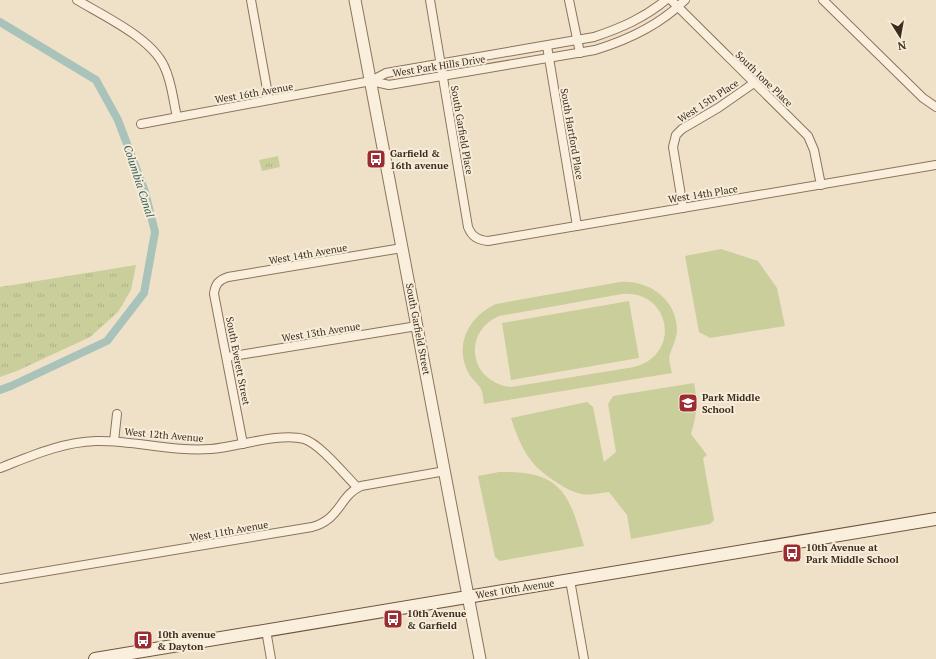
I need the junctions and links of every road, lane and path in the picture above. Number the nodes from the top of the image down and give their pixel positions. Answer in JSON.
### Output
{"nodes":[{"id":1,"x":77,"y":0,"type":"edge"},
{"id":2,"x":251,"y":0,"type":"edge"},
{"id":3,"x":355,"y":0,"type":"edge"},
{"id":4,"x":430,"y":0,"type":"edge"},
{"id":5,"x":569,"y":0,"type":"edge"},
{"id":6,"x":666,"y":0,"type":"edge"},
{"id":7,"x":671,"y":0,"type":"edge"},
{"id":8,"x":685,"y":0,"type":"edge"},
{"id":9,"x":823,"y":0,"type":"edge"},
{"id":10,"x":678,"y":7,"type":"junction"},
{"id":11,"x":578,"y":40,"type":"junction"},
{"id":12,"x":547,"y":46,"type":"junction"},
{"id":13,"x":580,"y":53,"type":"junction"},
{"id":14,"x":549,"y":58,"type":"junction"},
{"id":15,"x":441,"y":63,"type":"junction"},
{"id":16,"x":443,"y":76,"type":"junction"},
{"id":17,"x":371,"y":81,"type":"junction"},
{"id":18,"x":754,"y":82,"type":"junction"},
{"id":19,"x":269,"y":100,"type":"junction"},
{"id":20,"x":936,"y":108,"type":"edge"},
{"id":21,"x":177,"y":117,"type":"junction"},
{"id":22,"x":141,"y":124,"type":"dead end"},
{"id":23,"x":936,"y":166,"type":"edge"},
{"id":24,"x":821,"y":185,"type":"junction"},
{"id":25,"x":683,"y":208,"type":"junction"},
{"id":26,"x":577,"y":226,"type":"junction"},
{"id":27,"x":475,"y":237,"type":"joint"},
{"id":28,"x":402,"y":248,"type":"junction"},
{"id":29,"x":218,"y":282,"type":"joint"},
{"id":30,"x":417,"y":326,"type":"junction"},
{"id":31,"x":227,"y":357,"type":"junction"},
{"id":32,"x":117,"y":414,"type":"dead end"},
{"id":33,"x":114,"y":441,"type":"junction"},
{"id":34,"x":243,"y":444,"type":"junction"},
{"id":35,"x":0,"y":468,"type":"edge"},
{"id":36,"x":444,"y":471,"type":"junction"},
{"id":37,"x":357,"y":487,"type":"junction"},
{"id":38,"x":936,"y":519,"type":"edge"},
{"id":39,"x":0,"y":579,"type":"edge"},
{"id":40,"x":570,"y":580,"type":"junction"},
{"id":41,"x":468,"y":597,"type":"junction"},
{"id":42,"x":266,"y":630,"type":"junction"},
{"id":43,"x":95,"y":659,"type":"edge"},
{"id":44,"x":271,"y":659,"type":"edge"},
{"id":45,"x":480,"y":659,"type":"edge"},
{"id":46,"x":584,"y":659,"type":"edge"}],
"edges":[{"from":1,"to":21,"type":"street"},
{"from":2,"to":19,"type":"street"},
{"from":3,"to":17,"type":"street","name":"South Garfield Street"},
{"from":4,"to":15,"type":"street","name":"South Garfield Place"},
{"from":5,"to":11,"type":"street"},
{"from":6,"to":11,"type":"street","name":"West Park Hills Drive"},
{"from":7,"to":10,"type":"street","name":"South Ione Place"},
{"from":8,"to":10,"type":"street","name":"West Park Hills Drive"},
{"from":9,"to":20,"type":"street"},
{"from":10,"to":13,"type":"street","name":"West Park Hills Drive"},
{"from":10,"to":18,"type":"street","name":"South Ione Place"},
{"from":11,"to":12,"type":"street","name":"West Park Hills Drive"},
{"from":11,"to":13,"type":"street"},
{"from":12,"to":14,"type":"street","name":"South Hartford Place"},
{"from":12,"to":15,"type":"street","name":"West Park Hills Drive"},
{"from":13,"to":14,"type":"street","name":"West Park Hills Drive"},
{"from":14,"to":16,"type":"street","name":"West Park Hills Drive"},
{"from":14,"to":26,"type":"street","name":"South Hartford Place"},
{"from":15,"to":16,"type":"street","name":"South Garfield Place"},
{"from":15,"to":17,"type":"street","name":"West Park Hills Drive"},
{"from":16,"to":17,"type":"street","name":"West Park Hills Drive"},
{"from":16,"to":27,"type":"street","name":"South Garfield Place"},
{"from":17,"to":19,"type":"street","name":"West 16th Avenue"},
{"from":17,"to":28,"type":"street","name":"South Garfield Street"},
{"from":18,"to":24,"type":"street","name":"South Ione Place"},
{"from":18,"to":25,"type":"street","name":"West 15th Place"},
{"from":19,"to":21,"type":"street","name":"West 16th Avenue"},
{"from":21,"to":22,"type":"street","name":"West 16th Avenue"},
{"from":23,"to":24,"type":"street","name":"West 14th Place"},
{"from":24,"to":25,"type":"street","name":"West 14th Place"},
{"from":25,"to":26,"type":"street","name":"West 14th Place"},
{"from":26,"to":27,"type":"street","name":"West 14th Place"},
{"from":28,"to":29,"type":"street","name":"West 14th Avenue"},
{"from":28,"to":30,"type":"street","name":"South Garfield Street"},
{"from":29,"to":31,"type":"street","name":"South Everett Street"},
{"from":30,"to":31,"type":"street","name":"West 13th Avenue"},
{"from":30,"to":36,"type":"street","name":"South Garfield Street"},
{"from":31,"to":34,"type":"street","name":"South Everett Street"},
{"from":32,"to":33,"type":"street"},
{"from":33,"to":34,"type":"street","name":"West 12th Avenue"},
{"from":33,"to":35,"type":"street","name":"West 12th Avenue"},
{"from":34,"to":37,"type":"street","name":"West 12th Avenue"},
{"from":36,"to":37,"type":"street"},
{"from":36,"to":41,"type":"street","name":"South Garfield Street"},
{"from":37,"to":39,"type":"street","name":"West 11th Avenue"},
{"from":38,"to":40,"type":"main road","name":"West 10th Avenue"},
{"from":40,"to":41,"type":"main road","name":"West 10th Avenue"},
{"from":40,"to":46,"type":"street"},
{"from":41,"to":42,"type":"main road","name":"West 10th Avenue"},
{"from":41,"to":45,"type":"street","name":"South Garfield Street"},
{"from":42,"to":43,"type":"main road","name":"West 10th Avenue"},
{"from":42,"to":44,"type":"street"}]}
